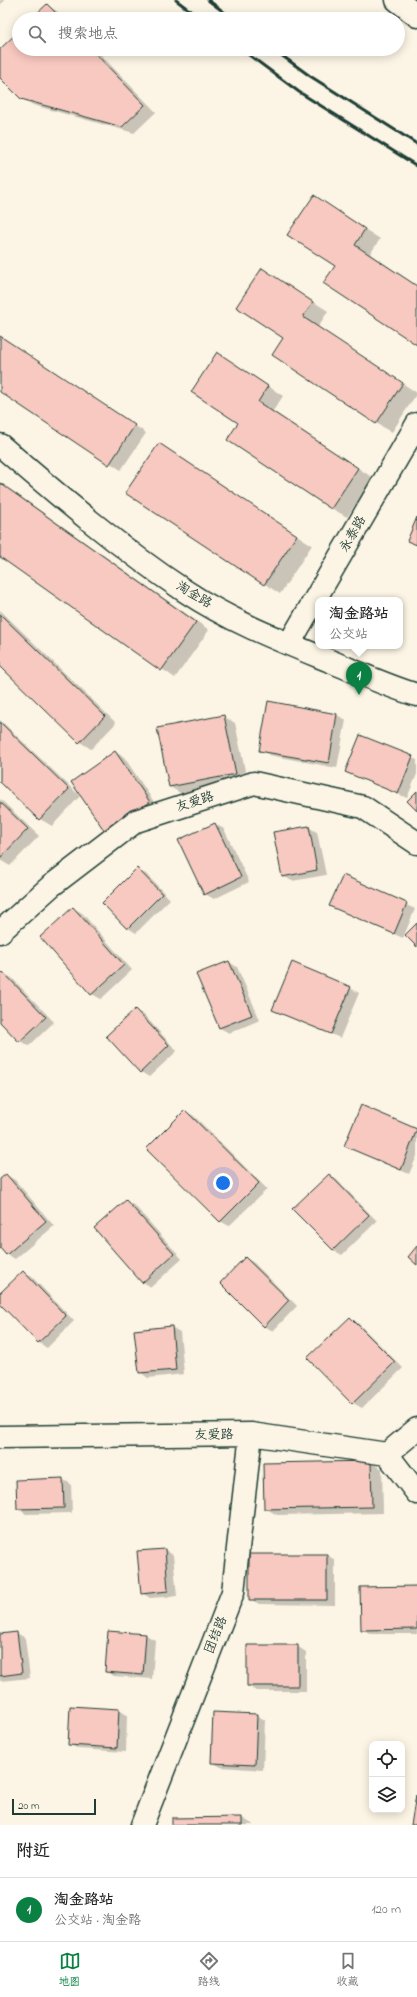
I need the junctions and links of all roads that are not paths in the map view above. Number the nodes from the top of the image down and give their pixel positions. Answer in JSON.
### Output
{"nodes":[{"id":1,"x":397,"y":0,"type":"edge"},
{"id":2,"x":417,"y":16,"type":"edge"},
{"id":3,"x":417,"y":424,"type":"edge"},
{"id":4,"x":0,"y":445,"type":"edge"},
{"id":5,"x":316,"y":597,"type":"edge"},
{"id":6,"x":315,"y":599,"type":"edge"},
{"id":7,"x":289,"y":644,"type":"junction"},
{"id":8,"x":417,"y":695,"type":"edge"},
{"id":9,"x":417,"y":843,"type":"edge"},
{"id":10,"x":0,"y":932,"type":"edge"},
{"id":11,"x":417,"y":1429,"type":"edge"},
{"id":12,"x":251,"y":1434,"type":"junction"},
{"id":13,"x":0,"y":1437,"type":"edge"},
{"id":14,"x":387,"y":1454,"type":"junction"},
{"id":15,"x":417,"y":1493,"type":"edge"},
{"id":16,"x":142,"y":1825,"type":"edge"}],
"edges":[{"from":1,"to":2,"type":"street"},
{"from":3,"to":5,"type":"street","name":"永泰路"},
{"from":4,"to":7,"type":"street","name":"淘金路"},
{"from":6,"to":7,"type":"street","name":"永泰路"},
{"from":7,"to":8,"type":"street","name":"淘金路"},
{"from":9,"to":10,"type":"street","name":"友爱路"},
{"from":11,"to":14,"type":"street"},
{"from":12,"to":13,"type":"street","name":"友爱路"},
{"from":12,"to":14,"type":"street","name":"友爱路"},
{"from":12,"to":16,"type":"street","name":"团结路"},
{"from":14,"to":15,"type":"street"}]}
